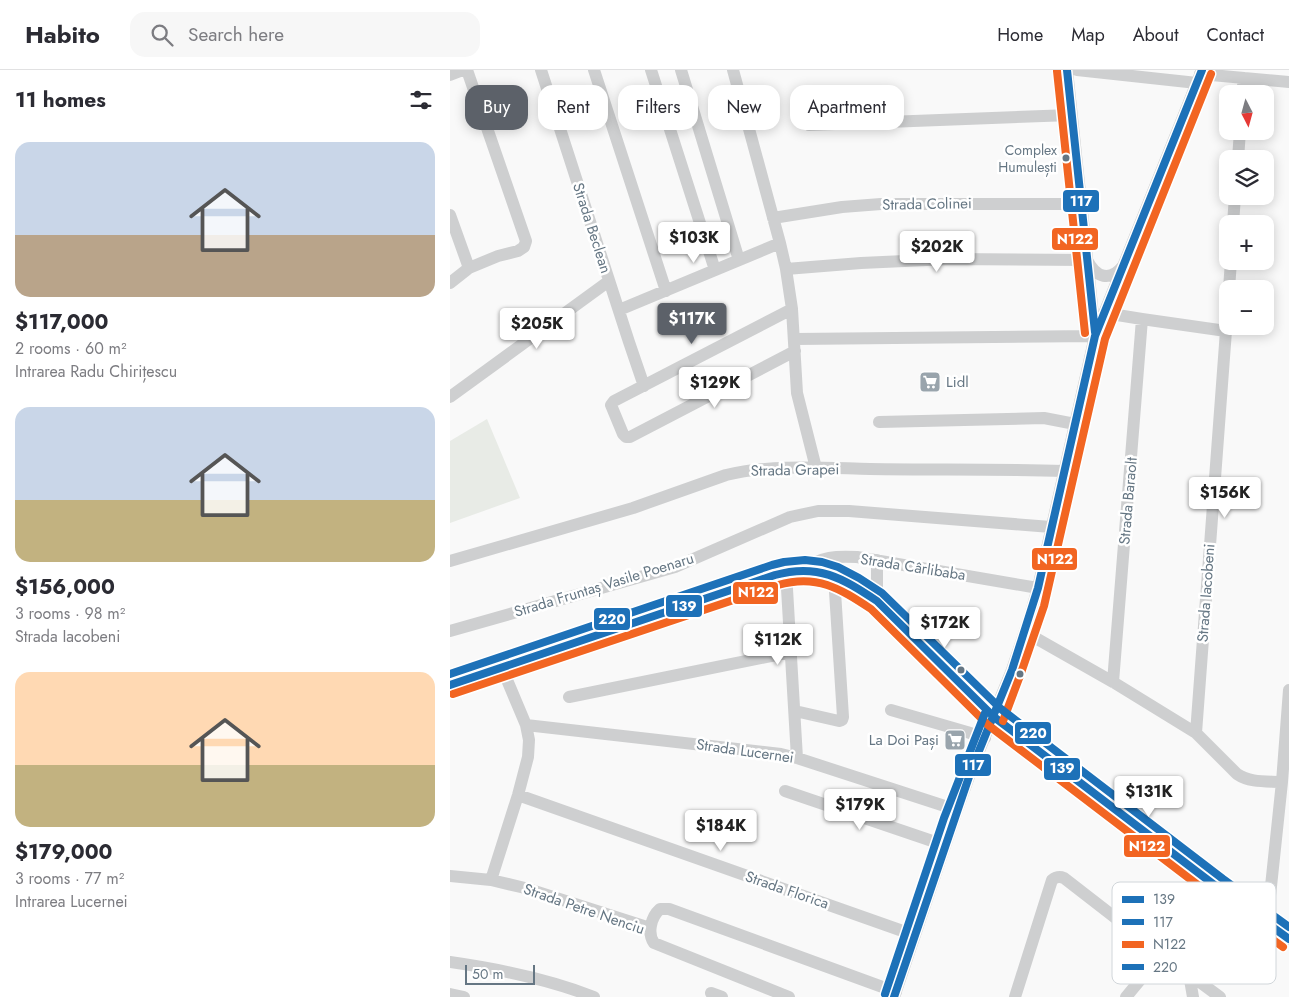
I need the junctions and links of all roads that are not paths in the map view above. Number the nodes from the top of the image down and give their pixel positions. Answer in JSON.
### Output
{"nodes":[{"id":1,"x":541,"y":70,"type":"edge"},
{"id":2,"x":594,"y":70,"type":"edge"},
{"id":3,"x":651,"y":70,"type":"edge"},
{"id":4,"x":681,"y":70,"type":"edge"},
{"id":5,"x":733,"y":70,"type":"edge"},
{"id":6,"x":1067,"y":70,"type":"edge"},
{"id":7,"x":1077,"y":70,"type":"edge"},
{"id":8,"x":456,"y":72,"type":"edge"},
{"id":9,"x":1200,"y":76,"type":"edge"},
{"id":10,"x":1244,"y":78,"type":"junction"},
{"id":11,"x":1289,"y":82,"type":"edge"},
{"id":12,"x":1243,"y":85,"type":"edge"},
{"id":13,"x":1071,"y":115,"type":"junction"},
{"id":14,"x":904,"y":121,"type":"edge"},
{"id":15,"x":1081,"y":204,"type":"junction"},
{"id":16,"x":450,"y":216,"type":"edge"},
{"id":17,"x":773,"y":218,"type":"junction"},
{"id":18,"x":780,"y":243,"type":"junction"},
{"id":19,"x":739,"y":260,"type":"junction"},
{"id":20,"x":1087,"y":260,"type":"junction"},
{"id":21,"x":1124,"y":265,"type":"junction"},
{"id":22,"x":469,"y":268,"type":"junction"},
{"id":23,"x":786,"y":269,"type":"junction"},
{"id":24,"x":715,"y":270,"type":"junction"},
{"id":25,"x":609,"y":280,"type":"junction"},
{"id":26,"x":450,"y":283,"type":"edge"},
{"id":27,"x":666,"y":291,"type":"junction"},
{"id":28,"x":792,"y":309,"type":"junction"},
{"id":29,"x":619,"y":310,"type":"junction"},
{"id":30,"x":1105,"y":313,"type":"junction"},
{"id":31,"x":1142,"y":319,"type":"junction"},
{"id":32,"x":1219,"y":330,"type":"edge"},
{"id":33,"x":1226,"y":335,"type":"edge"},
{"id":34,"x":1095,"y":336,"type":"junction"},
{"id":35,"x":795,"y":345,"type":"junction"},
{"id":36,"x":644,"y":386,"type":"junction"},
{"id":37,"x":450,"y":397,"type":"edge"},
{"id":38,"x":879,"y":422,"type":"dead end"},
{"id":39,"x":1075,"y":424,"type":"junction"},
{"id":40,"x":816,"y":468,"type":"junction"},
{"id":41,"x":1064,"y":471,"type":"junction"},
{"id":42,"x":1051,"y":527,"type":"junction"},
{"id":43,"x":877,"y":560,"type":"junction"},
{"id":44,"x":450,"y":561,"type":"edge"},
{"id":45,"x":805,"y":570,"type":"junction"},
{"id":46,"x":786,"y":572,"type":"junction"},
{"id":47,"x":834,"y":576,"type":"junction"},
{"id":48,"x":1038,"y":588,"type":"junction"},
{"id":49,"x":877,"y":601,"type":"junction"},
{"id":50,"x":450,"y":631,"type":"edge"},
{"id":51,"x":1025,"y":632,"type":"junction"},
{"id":52,"x":791,"y":652,"type":"junction"},
{"id":53,"x":502,"y":668,"type":"junction"},
{"id":54,"x":1113,"y":682,"type":"junction"},
{"id":55,"x":450,"y":685,"type":"edge"},
{"id":56,"x":1289,"y":690,"type":"edge"},
{"id":57,"x":569,"y":697,"type":"dead end"},
{"id":58,"x":891,"y":710,"type":"dead end"},
{"id":59,"x":795,"y":711,"type":"junction"},
{"id":60,"x":994,"y":717,"type":"junction"},
{"id":61,"x":526,"y":726,"type":"junction"},
{"id":62,"x":1196,"y":733,"type":"junction"},
{"id":63,"x":985,"y":738,"type":"junction"},
{"id":64,"x":797,"y":758,"type":"junction"},
{"id":65,"x":1282,"y":782,"type":"junction"},
{"id":66,"x":785,"y":791,"type":"dead end"},
{"id":67,"x":518,"y":795,"type":"junction"},
{"id":68,"x":957,"y":810,"type":"junction"},
{"id":69,"x":944,"y":845,"type":"junction"},
{"id":70,"x":450,"y":876,"type":"edge"},
{"id":71,"x":491,"y":880,"type":"junction"},
{"id":72,"x":1210,"y":882,"type":"edge"},
{"id":73,"x":1271,"y":882,"type":"edge"},
{"id":74,"x":1112,"y":915,"type":"edge"},
{"id":75,"x":650,"y":928,"type":"junction"},
{"id":76,"x":1276,"y":931,"type":"edge"},
{"id":77,"x":914,"y":935,"type":"junction"},
{"id":78,"x":1289,"y":940,"type":"edge"},
{"id":79,"x":450,"y":962,"type":"edge"},
{"id":80,"x":1137,"y":984,"type":"edge"},
{"id":81,"x":1190,"y":984,"type":"edge"},
{"id":82,"x":1202,"y":984,"type":"edge"},
{"id":83,"x":450,"y":994,"type":"edge"},
{"id":84,"x":895,"y":994,"type":"edge"},
{"id":85,"x":464,"y":997,"type":"edge"},
{"id":86,"x":594,"y":997,"type":"edge"},
{"id":87,"x":789,"y":997,"type":"edge"},
{"id":88,"x":1015,"y":997,"type":"edge"},
{"id":89,"x":1126,"y":997,"type":"edge"},
{"id":90,"x":1192,"y":997,"type":"edge"},
{"id":91,"x":1220,"y":997,"type":"edge"}],
"edges":[{"from":1,"to":25,"type":"street","name":"Strada Beclean"},
{"from":2,"to":27,"type":"street"},
{"from":3,"to":24,"type":"street"},
{"from":4,"to":19,"type":"street"},
{"from":5,"to":17,"type":"street"},
{"from":6,"to":13,"type":"street"},
{"from":7,"to":9,"type":"street"},
{"from":8,"to":22,"type":"street"},
{"from":9,"to":10,"type":"street"},
{"from":9,"to":21,"type":"street"},
{"from":10,"to":11,"type":"street"},
{"from":10,"to":12,"type":"street"},
{"from":13,"to":14,"type":"street"},
{"from":13,"to":15,"type":"street"},
{"from":15,"to":17,"type":"street","name":"Strada Colinei"},
{"from":15,"to":20,"type":"street"},
{"from":16,"to":22,"type":"street"},
{"from":17,"to":18,"type":"street"},
{"from":18,"to":19,"type":"street"},
{"from":18,"to":23,"type":"street"},
{"from":19,"to":24,"type":"street"},
{"from":20,"to":21,"type":"street"},
{"from":20,"to":23,"type":"street"},
{"from":20,"to":34,"type":"street"},
{"from":21,"to":30,"type":"street"},
{"from":22,"to":26,"type":"street"},
{"from":23,"to":28,"type":"street"},
{"from":24,"to":27,"type":"street"},
{"from":25,"to":29,"type":"street","name":"Strada Beclean"},
{"from":25,"to":37,"type":"street"},
{"from":27,"to":29,"type":"street"},
{"from":28,"to":35,"type":"street"},
{"from":28,"to":36,"type":"street"},
{"from":29,"to":36,"type":"street","name":"Strada Beclean"},
{"from":30,"to":31,"type":"street"},
{"from":30,"to":34,"type":"street"},
{"from":31,"to":32,"type":"street"},
{"from":31,"to":54,"type":"street","name":"Strada Baraolt"},
{"from":33,"to":62,"type":"street","name":"Strada Iacobeni"},
{"from":34,"to":35,"type":"street"},
{"from":34,"to":39,"type":"street"},
{"from":35,"to":36,"type":"street"},
{"from":35,"to":40,"type":"street"},
{"from":38,"to":39,"type":"street"},
{"from":39,"to":41,"type":"street"},
{"from":40,"to":41,"type":"street","name":"Strada Grapei"},
{"from":40,"to":44,"type":"street","name":"Strada Grapei"},
{"from":41,"to":42,"type":"street"},
{"from":42,"to":48,"type":"street"},
{"from":42,"to":50,"type":"street","name":"Strada Fruntaș Vasile Poenaru"},
{"from":43,"to":45,"type":"street","name":"Strada Cârlibaba"},
{"from":43,"to":48,"type":"street","name":"Strada Cârlibaba"},
{"from":43,"to":49,"type":"street"},
{"from":45,"to":46,"type":"street","name":"Strada Cârlibaba"},
{"from":45,"to":47,"type":"street"},
{"from":46,"to":52,"type":"street"},
{"from":46,"to":53,"type":"street","name":"Strada Cârlibaba"},
{"from":47,"to":49,"type":"street"},
{"from":47,"to":59,"type":"street"},
{"from":48,"to":51,"type":"street"},
{"from":49,"to":60,"type":"street"},
{"from":51,"to":54,"type":"street"},
{"from":51,"to":60,"type":"street"},
{"from":52,"to":57,"type":"street"},
{"from":52,"to":59,"type":"street"},
{"from":53,"to":55,"type":"street","name":"Strada Cârlibaba"},
{"from":53,"to":61,"type":"street"},
{"from":54,"to":62,"type":"street"},
{"from":56,"to":65,"type":"street"},
{"from":58,"to":63,"type":"street"},
{"from":59,"to":64,"type":"street"},
{"from":60,"to":63,"type":"street"},
{"from":60,"to":72,"type":"street"},
{"from":61,"to":64,"type":"street","name":"Strada Lucernei"},
{"from":61,"to":67,"type":"street"},
{"from":62,"to":65,"type":"street"},
{"from":63,"to":68,"type":"street"},
{"from":64,"to":68,"type":"street","name":"Strada Lucernei"},
{"from":65,"to":73,"type":"street"},
{"from":66,"to":69,"type":"street"},
{"from":67,"to":71,"type":"street"},
{"from":67,"to":77,"type":"street","name":"Strada Florica"},
{"from":68,"to":69,"type":"street"},
{"from":69,"to":77,"type":"street"},
{"from":70,"to":71,"type":"street","name":"Strada Petre Nenciu"},
{"from":71,"to":75,"type":"street","name":"Strada Petre Nenciu"},
{"from":74,"to":88,"type":"street"},
{"from":75,"to":84,"type":"street"},
{"from":75,"to":87,"type":"street","name":"Strada Petre Nenciu"},
{"from":76,"to":78,"type":"street"},
{"from":77,"to":84,"type":"street"},
{"from":79,"to":86,"type":"street"},
{"from":80,"to":89,"type":"street"},
{"from":81,"to":90,"type":"street"},
{"from":82,"to":91,"type":"street"},
{"from":83,"to":85,"type":"street"}]}
